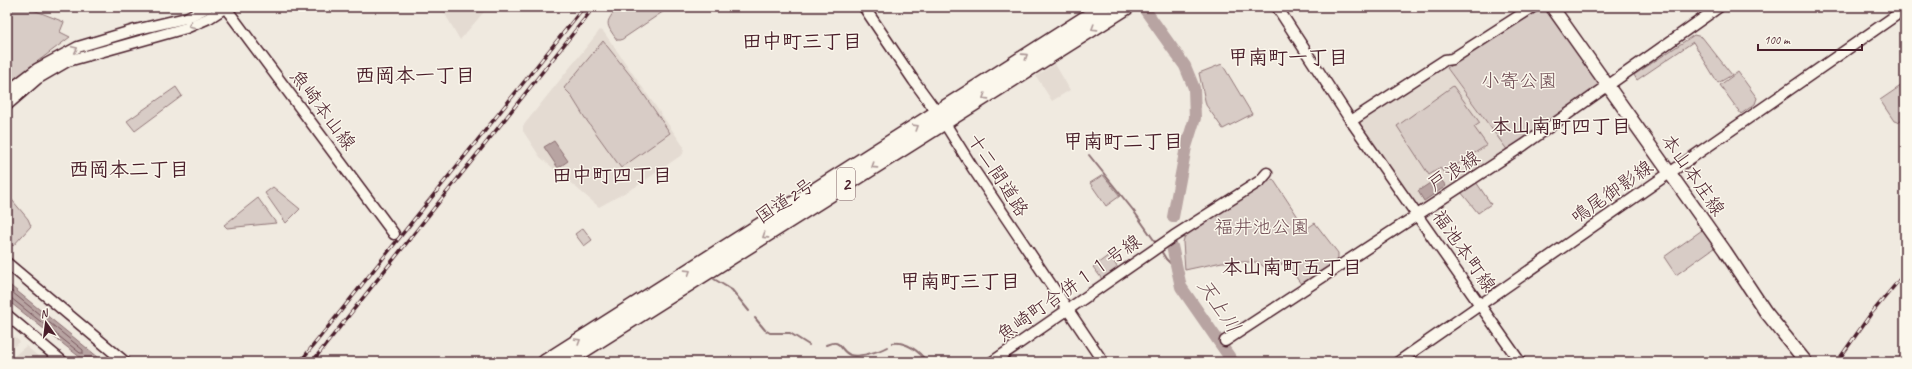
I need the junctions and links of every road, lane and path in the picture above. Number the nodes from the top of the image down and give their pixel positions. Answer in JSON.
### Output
{"nodes":[{"id":1,"x":208,"y":7,"type":"edge"},
{"id":2,"x":225,"y":7,"type":"edge"},
{"id":3,"x":864,"y":7,"type":"edge"},
{"id":4,"x":1103,"y":7,"type":"edge"},
{"id":5,"x":1127,"y":7,"type":"edge"},
{"id":6,"x":1277,"y":7,"type":"edge"},
{"id":7,"x":1533,"y":7,"type":"edge"},
{"id":8,"x":1552,"y":7,"type":"edge"},
{"id":9,"x":1718,"y":8,"type":"edge"},
{"id":10,"x":1905,"y":9,"type":"edge"},
{"id":11,"x":1608,"y":85,"type":"junction"},
{"id":12,"x":7,"y":92,"type":"edge"},
{"id":13,"x":7,"y":105,"type":"edge"},
{"id":14,"x":941,"y":118,"type":"junction"},
{"id":15,"x":1351,"y":121,"type":"junction"},
{"id":16,"x":1267,"y":173,"type":"dead end"},
{"id":17,"x":1670,"y":173,"type":"junction"},
{"id":18,"x":1418,"y":215,"type":"junction"},
{"id":19,"x":394,"y":234,"type":"dead end"},
{"id":20,"x":7,"y":263,"type":"edge"},
{"id":21,"x":1480,"y":305,"type":"junction"},
{"id":22,"x":1069,"y":310,"type":"junction"},
{"id":23,"x":7,"y":315,"type":"edge"},
{"id":24,"x":1225,"y":341,"type":"dead end"},
{"id":25,"x":63,"y":362,"type":"edge"},
{"id":26,"x":125,"y":362,"type":"edge"},
{"id":27,"x":545,"y":362,"type":"edge"},
{"id":28,"x":565,"y":362,"type":"edge"},
{"id":29,"x":992,"y":362,"type":"edge"},
{"id":30,"x":1103,"y":362,"type":"edge"},
{"id":31,"x":1398,"y":362,"type":"edge"},
{"id":32,"x":1520,"y":362,"type":"edge"},
{"id":33,"x":1806,"y":362,"type":"edge"}],
"edges":[{"from":12,"to":1,"type":"street","one_way":true},
{"from":2,"to":13,"type":"street","one_way":true},
{"from":2,"to":19,"type":"street","name":"魚崎本山線"},
{"from":3,"to":14,"type":"street","name":"十二間道路"},
{"from":14,"to":4,"type":"highway","name":"国道2号","number":"2","one_way":true},
{"from":5,"to":14,"type":"highway","name":"国道2号","number":"2","one_way":true},
{"from":6,"to":15,"type":"street","name":"福池本町線"},
{"from":7,"to":15,"type":"street"},
{"from":8,"to":11,"type":"main road","name":"本山本庄線"},
{"from":9,"to":11,"type":"street","name":"戸浪線"},
{"from":10,"to":17,"type":"street","name":"鳴尾御影線"},
{"from":11,"to":17,"type":"main road","name":"本山本庄線"},
{"from":11,"to":18,"type":"street","name":"戸浪線"},
{"from":14,"to":22,"type":"street","name":"十二間道路"},
{"from":27,"to":14,"type":"highway","name":"国道2号","number":"2","one_way":true},
{"from":14,"to":28,"type":"highway","name":"国道2号","number":"2","one_way":true},
{"from":15,"to":18,"type":"street","name":"福池本町線"},
{"from":16,"to":22,"type":"street","name":"魚崎町合併１１号線"},
{"from":17,"to":21,"type":"street","name":"鳴尾御影線"},
{"from":17,"to":33,"type":"main road","name":"本山本庄線"},
{"from":18,"to":21,"type":"street","name":"福池本町線"},
{"from":18,"to":24,"type":"street","name":"戸浪線"},
{"from":20,"to":26,"type":"street"},
{"from":21,"to":31,"type":"street","name":"鳴尾御影線"},
{"from":21,"to":32,"type":"street","name":"福池本町線"},
{"from":22,"to":29,"type":"street","name":"魚崎町合併１１号線"},
{"from":22,"to":30,"type":"street","name":"十二間道路"},
{"from":23,"to":25,"type":"street"}]}
